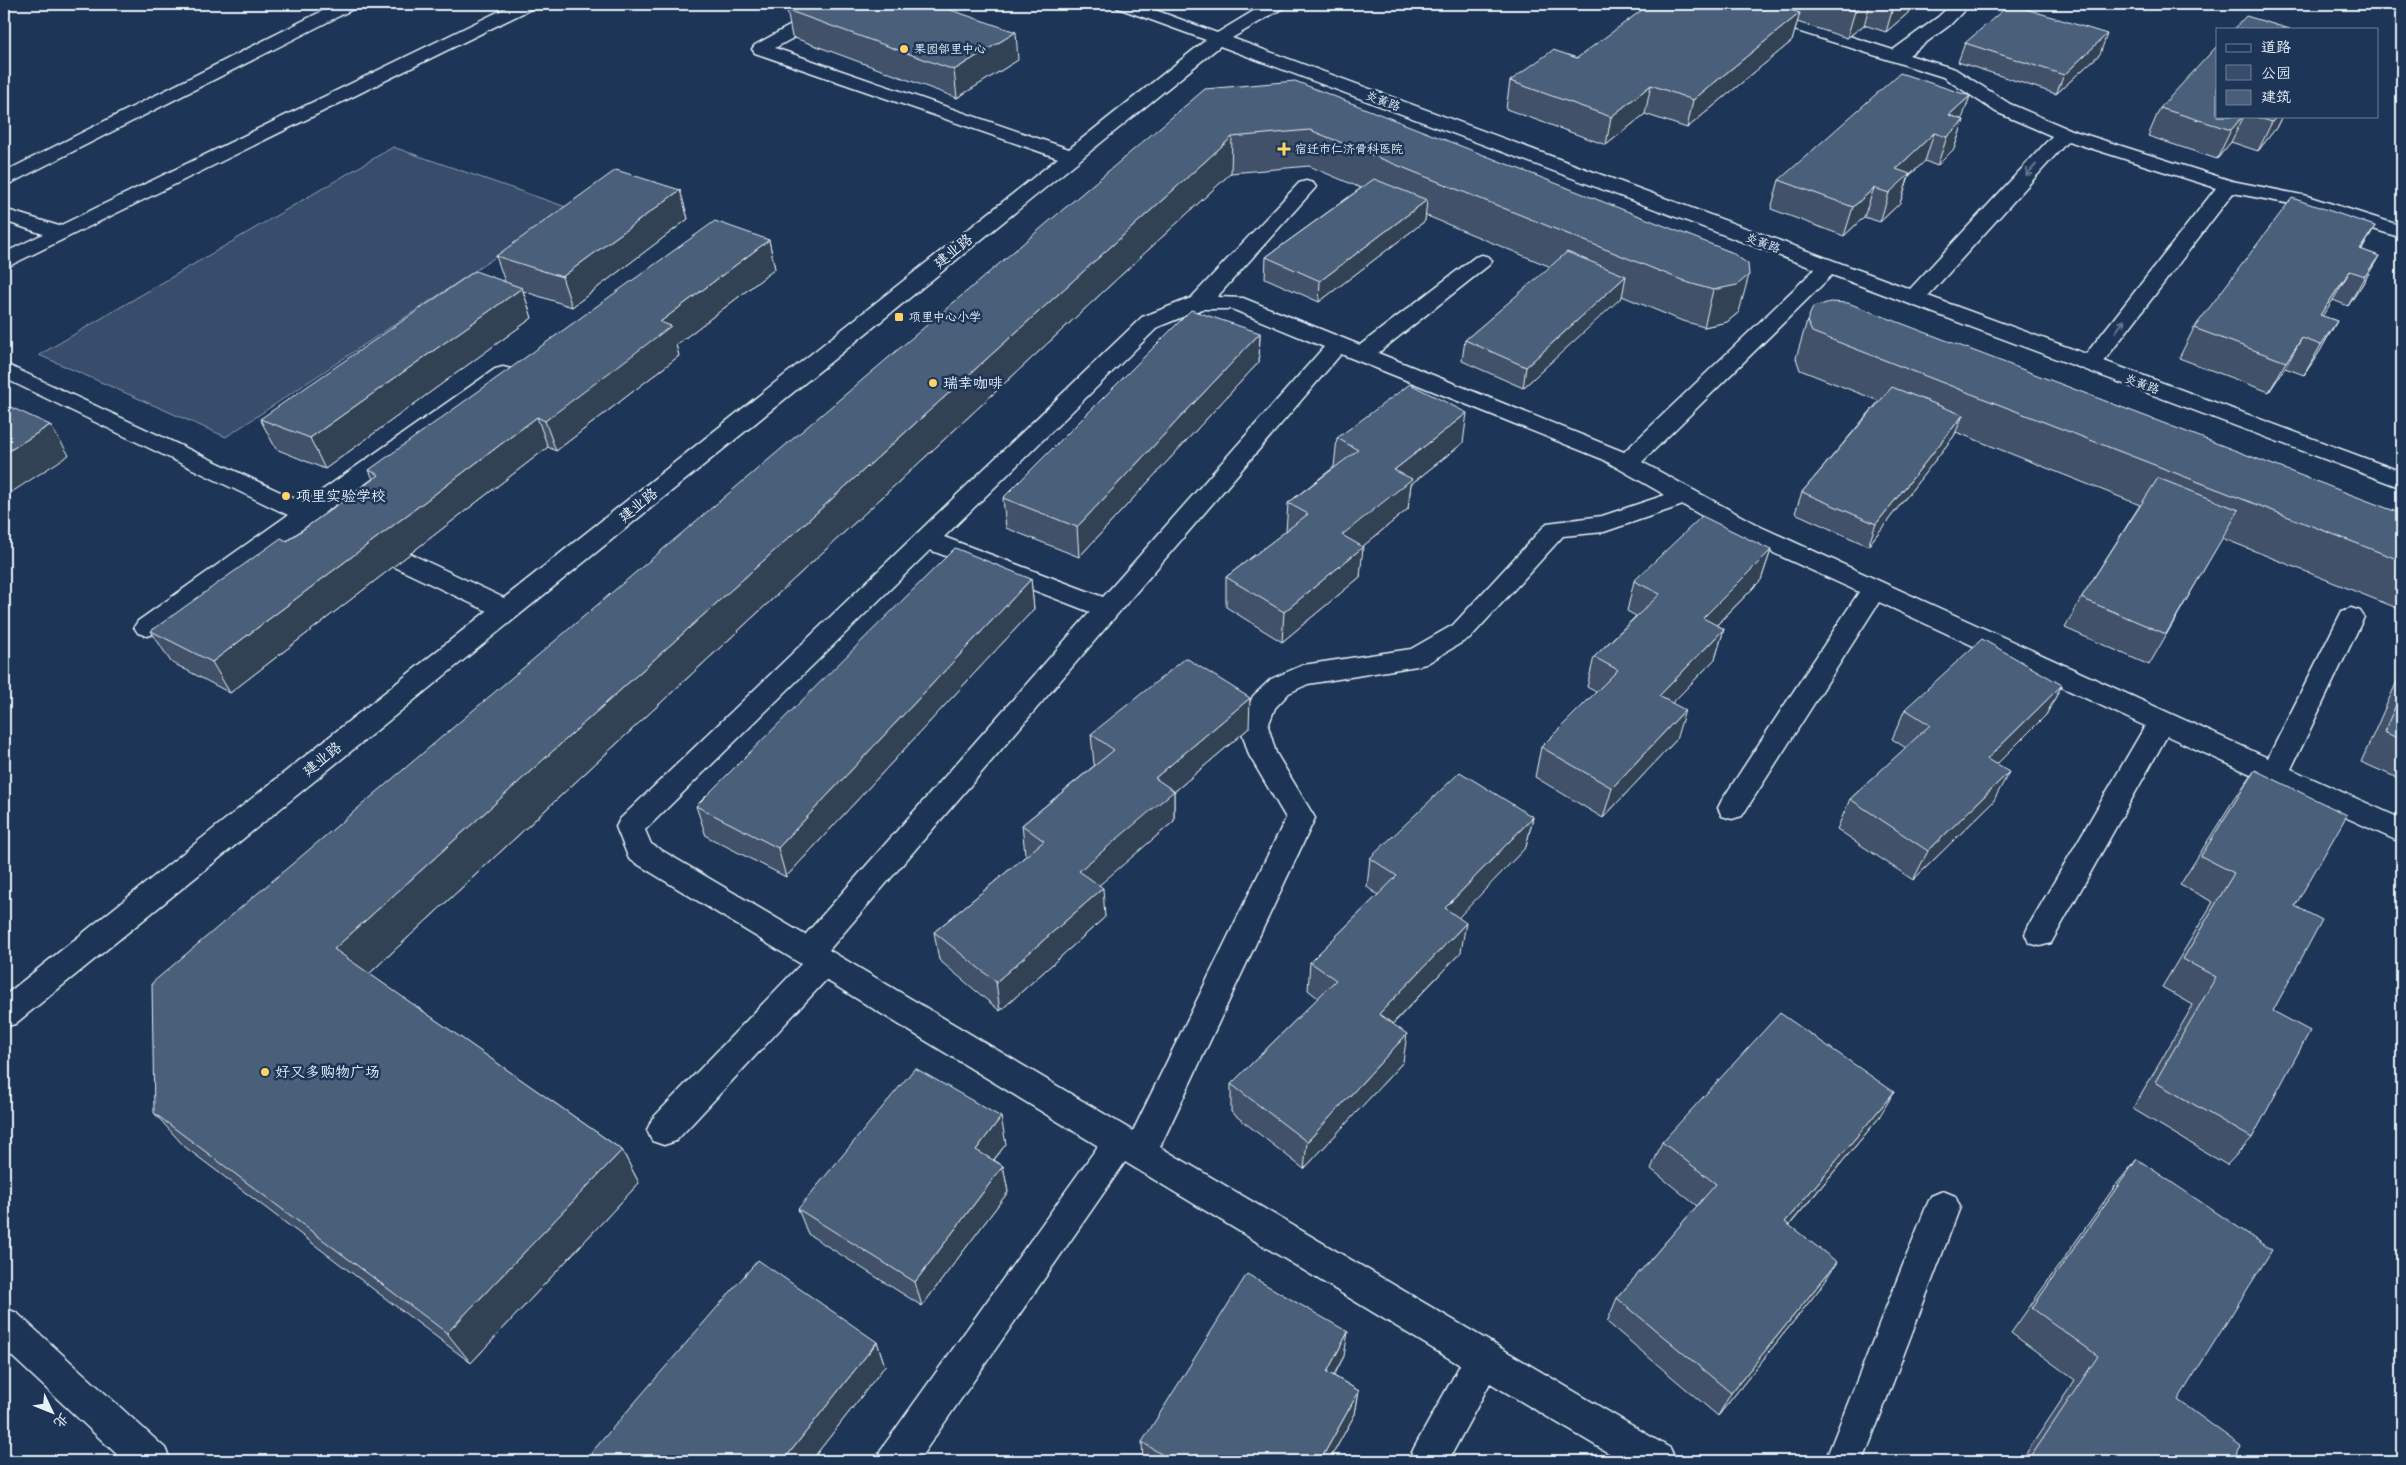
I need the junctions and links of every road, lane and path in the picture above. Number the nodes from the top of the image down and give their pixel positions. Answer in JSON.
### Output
{"nodes":[{"id":1,"x":349,"y":4,"type":"edge"},
{"id":2,"x":527,"y":4,"type":"edge"},
{"id":3,"x":841,"y":4,"type":"edge"},
{"id":4,"x":1124,"y":4,"type":"edge"},
{"id":5,"x":1277,"y":4,"type":"edge"},
{"id":6,"x":1732,"y":4,"type":"edge"},
{"id":7,"x":1962,"y":4,"type":"edge"},
{"id":8,"x":1217,"y":40,"type":"junction"},
{"id":9,"x":1896,"y":56,"type":"junction"},
{"id":10,"x":2064,"y":134,"type":"junction"},
{"id":11,"x":1072,"y":156,"type":"junction"},
{"id":12,"x":4,"y":179,"type":"edge"},
{"id":13,"x":2228,"y":186,"type":"junction"},
{"id":14,"x":1306,"y":187,"type":"dead end"},
{"id":15,"x":4,"y":215,"type":"edge"},
{"id":16,"x":2402,"y":232,"type":"edge"},
{"id":17,"x":61,"y":233,"type":"junction"},
{"id":18,"x":4,"y":261,"type":"edge"},
{"id":19,"x":1482,"y":261,"type":"dead end"},
{"id":20,"x":1828,"y":267,"type":"junction"},
{"id":21,"x":1914,"y":298,"type":"junction"},
{"id":22,"x":1199,"y":303,"type":"junction"},
{"id":23,"x":1350,"y":349,"type":"junction"},
{"id":24,"x":523,"y":360,"type":"edge"},
{"id":25,"x":2090,"y":364,"type":"junction"},
{"id":26,"x":8,"y":372,"type":"dead end"},
{"id":27,"x":1627,"y":463,"type":"junction"},
{"id":28,"x":2402,"y":480,"type":"edge"},
{"id":29,"x":1685,"y":496,"type":"junction"},
{"id":30,"x":306,"y":514,"type":"junction"},
{"id":31,"x":926,"y":539,"type":"junction"},
{"id":32,"x":1874,"y":589,"type":"junction"},
{"id":33,"x":1108,"y":609,"type":"junction"},
{"id":34,"x":507,"y":610,"type":"junction"},
{"id":35,"x":2351,"y":617,"type":"dead end"},
{"id":36,"x":147,"y":627,"type":"dead end"},
{"id":37,"x":2162,"y":721,"type":"junction"},
{"id":38,"x":2275,"y":773,"type":"junction"},
{"id":39,"x":1732,"y":808,"type":"dead end"},
{"id":40,"x":2402,"y":832,"type":"edge"},
{"id":41,"x":2040,"y":934,"type":"dead end"},
{"id":42,"x":815,"y":957,"type":"junction"},
{"id":43,"x":4,"y":1014,"type":"edge"},
{"id":44,"x":664,"y":1130,"type":"dead end"},
{"id":45,"x":1130,"y":1147,"type":"junction"},
{"id":46,"x":1944,"y":1207,"type":"dead end"},
{"id":47,"x":4,"y":1325,"type":"edge"},
{"id":48,"x":1484,"y":1358,"type":"junction"},
{"id":49,"x":152,"y":1461,"type":"edge"},
{"id":50,"x":895,"y":1461,"type":"edge"},
{"id":51,"x":1426,"y":1461,"type":"edge"},
{"id":52,"x":1657,"y":1461,"type":"edge"},
{"id":53,"x":1844,"y":1461,"type":"edge"}],
"edges":[{"from":1,"to":12,"type":"street"},
{"from":2,"to":17,"type":"street"},
{"from":3,"to":11,"type":"street"},
{"from":4,"to":8,"type":"street","name":"炎黄路"},
{"from":5,"to":8,"type":"street","name":"建业路"},
{"from":6,"to":9,"type":"street"},
{"from":7,"to":9,"type":"street"},
{"from":8,"to":11,"type":"street","name":"建业路"},
{"from":8,"to":20,"type":"street","name":"炎黄路"},
{"from":9,"to":10,"type":"street"},
{"from":10,"to":13,"type":"street"},
{"from":10,"to":21,"type":"street","one_way":true},
{"from":11,"to":34,"type":"street","name":"建业路"},
{"from":13,"to":16,"type":"street"},
{"from":25,"to":13,"type":"street","one_way":true},
{"from":14,"to":22,"type":"street"},
{"from":15,"to":17,"type":"street"},
{"from":17,"to":18,"type":"street"},
{"from":19,"to":23,"type":"street"},
{"from":20,"to":21,"type":"street","name":"炎黄路"},
{"from":20,"to":27,"type":"street"},
{"from":21,"to":25,"type":"street","name":"炎黄路"},
{"from":22,"to":23,"type":"street"},
{"from":22,"to":31,"type":"street"},
{"from":23,"to":27,"type":"street"},
{"from":23,"to":33,"type":"street"},
{"from":24,"to":30,"type":"street"},
{"from":25,"to":28,"type":"street","name":"炎黄路"},
{"from":26,"to":30,"type":"street"},
{"from":27,"to":29,"type":"street"},
{"from":29,"to":32,"type":"street"},
{"from":29,"to":45,"type":"street"},
{"from":30,"to":34,"type":"street"},
{"from":30,"to":36,"type":"street"},
{"from":31,"to":33,"type":"street"},
{"from":31,"to":42,"type":"street"},
{"from":32,"to":37,"type":"street"},
{"from":32,"to":39,"type":"street"},
{"from":33,"to":42,"type":"street"},
{"from":34,"to":43,"type":"street","name":"建业路"},
{"from":35,"to":38,"type":"street"},
{"from":37,"to":38,"type":"street"},
{"from":37,"to":41,"type":"street"},
{"from":38,"to":40,"type":"street"},
{"from":42,"to":44,"type":"street"},
{"from":42,"to":45,"type":"street"},
{"from":45,"to":48,"type":"street"},
{"from":45,"to":50,"type":"street"},
{"from":46,"to":53,"type":"street"},
{"from":47,"to":49,"type":"street"},
{"from":48,"to":51,"type":"street"},
{"from":48,"to":52,"type":"street"}]}
